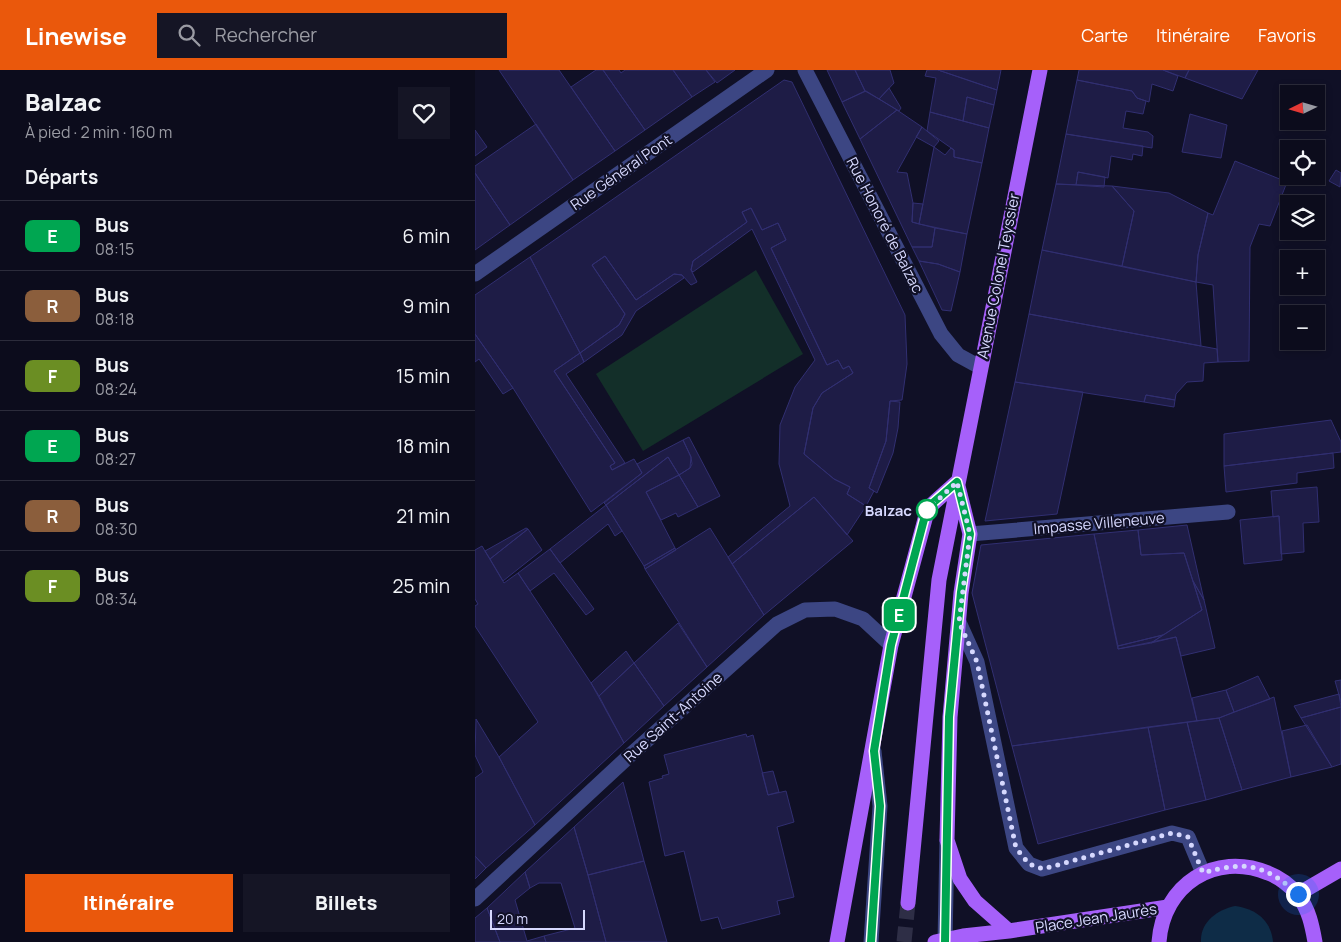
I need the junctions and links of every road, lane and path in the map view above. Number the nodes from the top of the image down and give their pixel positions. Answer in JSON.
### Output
{"nodes":[{"id":1,"x":767,"y":70,"type":"edge"},
{"id":2,"x":805,"y":70,"type":"edge"},
{"id":3,"x":1040,"y":70,"type":"edge"},
{"id":4,"x":475,"y":274,"type":"edge"},
{"id":5,"x":980,"y":367,"type":"junction"},
{"id":6,"x":957,"y":482,"type":"junction"},
{"id":7,"x":1228,"y":512,"type":"dead end"},
{"id":8,"x":970,"y":534,"type":"junction"},
{"id":9,"x":959,"y":622,"type":"junction"},
{"id":10,"x":891,"y":645,"type":"junction"},
{"id":11,"x":874,"y":751,"type":"junction"},
{"id":12,"x":947,"y":840,"type":"junction"},
{"id":13,"x":1341,"y":869,"type":"edge"},
{"id":14,"x":1203,"y":873,"type":"junction"},
{"id":15,"x":1298,"y":894,"type":"junction"},
{"id":16,"x":475,"y":899,"type":"edge"},
{"id":17,"x":908,"y":903,"type":"tunnel mouth"},
{"id":18,"x":1168,"y":907,"type":"junction"},
{"id":19,"x":1009,"y":931,"type":"junction"},
{"id":20,"x":942,"y":941,"type":"edge"},
{"id":21,"x":837,"y":942,"type":"edge"},
{"id":22,"x":871,"y":942,"type":"edge"},
{"id":23,"x":1159,"y":942,"type":"edge"},
{"id":24,"x":1315,"y":942,"type":"edge"}],
"edges":[{"from":1,"to":4,"type":"street","name":"Rue Général Pont"},
{"from":2,"to":5,"type":"street","name":"Rue Honoré de Balzac"},
{"from":3,"to":5,"type":"main road","name":"Avenue Colonel Teyssier"},
{"from":5,"to":6,"type":"main road","name":"Avenue Colonel Teyssier"},
{"from":6,"to":8,"type":"main road"},
{"from":6,"to":10,"type":"main road"},
{"from":6,"to":17,"type":"main road","name":"Avenue Colonel Teyssier"},
{"from":7,"to":8,"type":"street","name":"Impasse Villeneuve"},
{"from":8,"to":9,"type":"main road"},
{"from":9,"to":12,"type":"main road"},
{"from":9,"to":14,"type":"street"},
{"from":10,"to":11,"type":"main road"},
{"from":10,"to":16,"type":"street","name":"Rue Saint-Antoine"},
{"from":11,"to":21,"type":"main road"},
{"from":11,"to":22,"type":"street"},
{"from":12,"to":19,"type":"main road"},
{"from":12,"to":20,"type":"street"},
{"from":13,"to":15,"type":"main road"},
{"from":14,"to":15,"type":"main road","name":"Place Jean Jaurès"},
{"from":14,"to":18,"type":"main road","name":"Place Jean Jaurès"},
{"from":15,"to":24,"type":"main road","name":"Place Jean Jaurès"},
{"from":18,"to":19,"type":"main road","name":"Place Jean Jaurès"},
{"from":18,"to":23,"type":"main road","name":"Place Jean Jaurès"},
{"from":19,"to":20,"type":"main road","name":"Place Jean Jaurès"}]}
